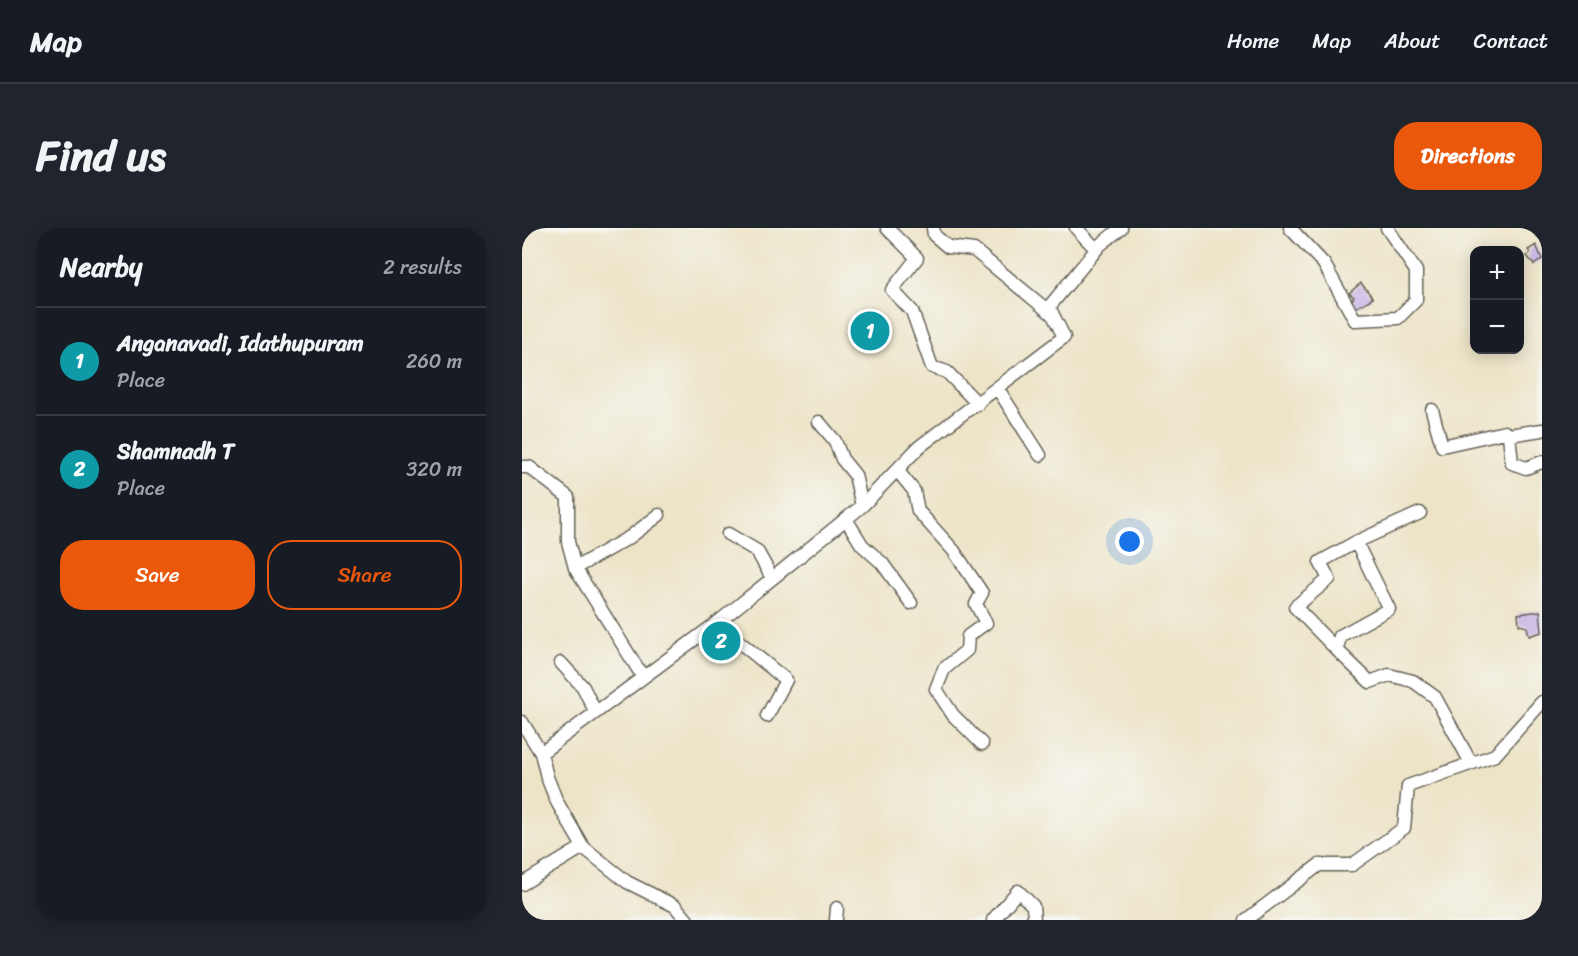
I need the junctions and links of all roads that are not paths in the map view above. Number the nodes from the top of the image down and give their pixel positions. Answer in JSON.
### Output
{"nodes":[{"id":1,"x":887,"y":228,"type":"edge"},
{"id":2,"x":933,"y":228,"type":"edge"},
{"id":3,"x":1076,"y":228,"type":"edge"},
{"id":4,"x":1121,"y":228,"type":"edge"},
{"id":5,"x":1290,"y":228,"type":"edge"},
{"id":6,"x":1387,"y":228,"type":"edge"},
{"id":7,"x":1538,"y":228,"type":"edge"},
{"id":8,"x":1542,"y":232,"type":"edge"},
{"id":9,"x":1096,"y":249,"type":"junction"},
{"id":10,"x":1054,"y":316,"type":"junction"},
{"id":11,"x":998,"y":389,"type":"junction"},
{"id":12,"x":978,"y":404,"type":"junction"},
{"id":13,"x":1432,"y":410,"type":"dead end"},
{"id":14,"x":819,"y":422,"type":"dead end"},
{"id":15,"x":1542,"y":430,"type":"edge"},
{"id":16,"x":1509,"y":435,"type":"junction"},
{"id":17,"x":1040,"y":455,"type":"dead end"},
{"id":18,"x":1542,"y":462,"type":"edge"},
{"id":19,"x":522,"y":467,"type":"edge"},
{"id":20,"x":897,"y":470,"type":"junction"},
{"id":21,"x":862,"y":506,"type":"junction"},
{"id":22,"x":1420,"y":513,"type":"dead end"},
{"id":23,"x":659,"y":515,"type":"dead end"},
{"id":24,"x":846,"y":519,"type":"junction"},
{"id":25,"x":728,"y":534,"type":"dead end"},
{"id":26,"x":1356,"y":542,"type":"junction"},
{"id":27,"x":575,"y":568,"type":"junction"},
{"id":28,"x":772,"y":578,"type":"junction"},
{"id":29,"x":911,"y":603,"type":"dead end"},
{"id":30,"x":716,"y":624,"type":"junction"},
{"id":31,"x":1337,"y":650,"type":"junction"},
{"id":32,"x":561,"y":663,"type":"dead end"},
{"id":33,"x":643,"y":677,"type":"junction"},
{"id":34,"x":1542,"y":702,"type":"edge"},
{"id":35,"x":595,"y":711,"type":"junction"},
{"id":36,"x":767,"y":716,"type":"dead end"},
{"id":37,"x":522,"y":722,"type":"edge"},
{"id":38,"x":982,"y":744,"type":"dead end"},
{"id":39,"x":541,"y":753,"type":"junction"},
{"id":40,"x":1471,"y":763,"type":"junction"},
{"id":41,"x":583,"y":847,"type":"junction"},
{"id":42,"x":522,"y":884,"type":"edge"},
{"id":43,"x":687,"y":920,"type":"edge"},
{"id":44,"x":993,"y":920,"type":"edge"},
{"id":45,"x":1034,"y":920,"type":"edge"},
{"id":46,"x":1246,"y":920,"type":"edge"}],
"edges":[{"from":1,"to":12,"type":"street"},
{"from":2,"to":10,"type":"street"},
{"from":3,"to":9,"type":"street"},
{"from":4,"to":9,"type":"street"},
{"from":5,"to":6,"type":"street"},
{"from":7,"to":8,"type":"street"},
{"from":9,"to":10,"type":"street"},
{"from":10,"to":11,"type":"street"},
{"from":11,"to":12,"type":"street"},
{"from":11,"to":17,"type":"street"},
{"from":12,"to":20,"type":"street"},
{"from":13,"to":16,"type":"street"},
{"from":14,"to":21,"type":"street"},
{"from":15,"to":16,"type":"street"},
{"from":16,"to":18,"type":"street"},
{"from":19,"to":27,"type":"street"},
{"from":20,"to":21,"type":"street"},
{"from":20,"to":38,"type":"street"},
{"from":21,"to":24,"type":"street"},
{"from":22,"to":26,"type":"street"},
{"from":23,"to":27,"type":"street"},
{"from":24,"to":28,"type":"street"},
{"from":24,"to":29,"type":"street"},
{"from":25,"to":28,"type":"street"},
{"from":26,"to":31,"type":"street"},
{"from":26,"to":31,"type":"street"},
{"from":27,"to":33,"type":"street"},
{"from":28,"to":30,"type":"street"},
{"from":30,"to":33,"type":"street"},
{"from":30,"to":36,"type":"street"},
{"from":31,"to":40,"type":"street"},
{"from":32,"to":35,"type":"street"},
{"from":33,"to":35,"type":"street"},
{"from":34,"to":40,"type":"street"},
{"from":35,"to":39,"type":"street"},
{"from":37,"to":39,"type":"street"},
{"from":39,"to":41,"type":"street"},
{"from":40,"to":46,"type":"street"},
{"from":41,"to":42,"type":"street"},
{"from":41,"to":43,"type":"street"},
{"from":44,"to":45,"type":"street"}]}
